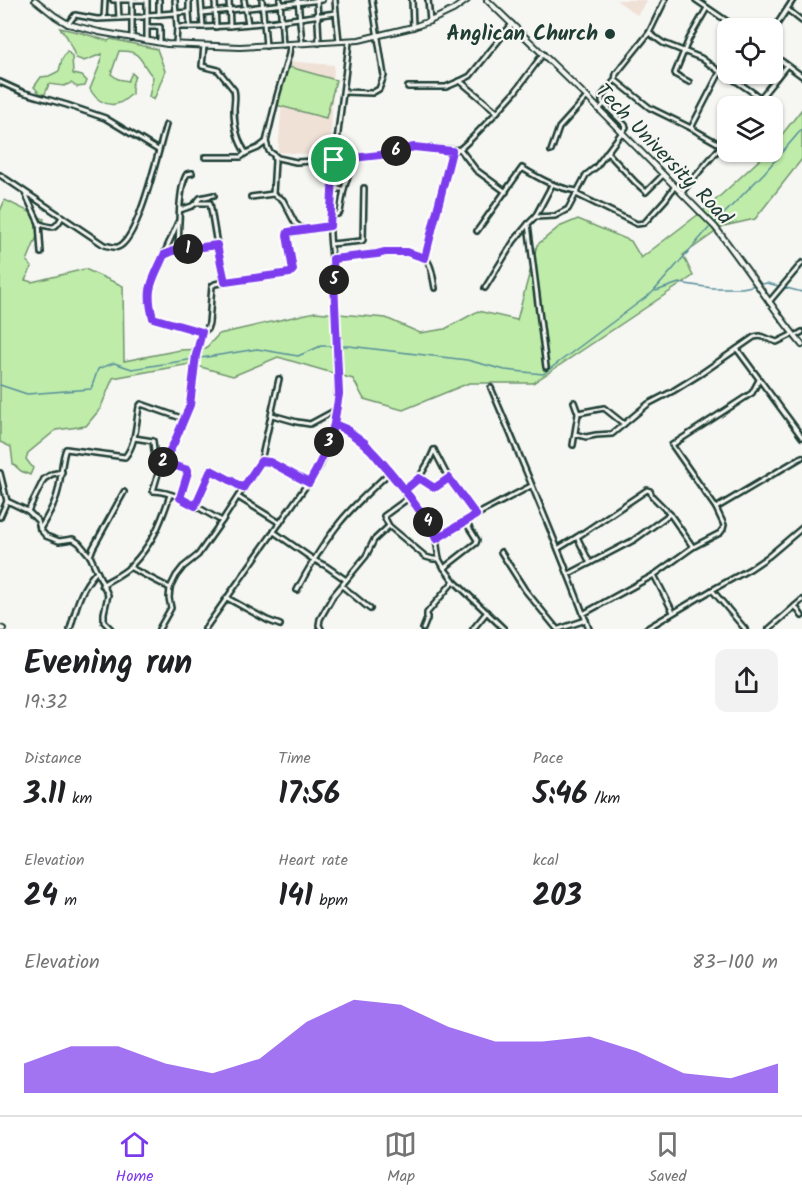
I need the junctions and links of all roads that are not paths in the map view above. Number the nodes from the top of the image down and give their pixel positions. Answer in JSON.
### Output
{"nodes":[{"id":1,"x":35,"y":0,"type":"edge"},
{"id":2,"x":105,"y":0,"type":"edge"},
{"id":3,"x":113,"y":0,"type":"edge"},
{"id":4,"x":118,"y":0,"type":"edge"},
{"id":5,"x":159,"y":0,"type":"edge"},
{"id":6,"x":175,"y":0,"type":"edge"},
{"id":7,"x":189,"y":0,"type":"edge"},
{"id":8,"x":201,"y":0,"type":"edge"},
{"id":9,"x":214,"y":0,"type":"edge"},
{"id":10,"x":229,"y":0,"type":"edge"},
{"id":11,"x":244,"y":0,"type":"edge"},
{"id":12,"x":262,"y":0,"type":"edge"},
{"id":13,"x":317,"y":0,"type":"edge"},
{"id":14,"x":322,"y":0,"type":"edge"},
{"id":15,"x":335,"y":0,"type":"edge"},
{"id":16,"x":372,"y":0,"type":"edge"},
{"id":17,"x":412,"y":0,"type":"edge"},
{"id":18,"x":428,"y":0,"type":"edge"},
{"id":19,"x":459,"y":0,"type":"edge"},
{"id":20,"x":467,"y":0,"type":"edge"},
{"id":21,"x":487,"y":0,"type":"edge"},
{"id":22,"x":665,"y":0,"type":"edge"},
{"id":23,"x":696,"y":0,"type":"edge"},
{"id":24,"x":794,"y":0,"type":"edge"},
{"id":25,"x":132,"y":1,"type":"edge"},
{"id":26,"x":298,"y":1,"type":"edge"},
{"id":27,"x":280,"y":2,"type":"edge"},
{"id":28,"x":263,"y":6,"type":"junction"},
{"id":29,"x":459,"y":6,"type":"junction"},
{"id":30,"x":245,"y":8,"type":"junction"},
{"id":31,"x":707,"y":8,"type":"junction"},
{"id":32,"x":229,"y":9,"type":"junction"},
{"id":33,"x":788,"y":10,"type":"junction"},
{"id":34,"x":214,"y":11,"type":"junction"},
{"id":35,"x":189,"y":12,"type":"junction"},
{"id":36,"x":202,"y":13,"type":"junction"},
{"id":37,"x":336,"y":13,"type":"junction"},
{"id":38,"x":159,"y":14,"type":"junction"},
{"id":39,"x":176,"y":14,"type":"junction"},
{"id":40,"x":148,"y":15,"type":"junction"},
{"id":41,"x":318,"y":15,"type":"junction"},
{"id":42,"x":133,"y":17,"type":"junction"},
{"id":43,"x":104,"y":18,"type":"junction"},
{"id":44,"x":119,"y":18,"type":"junction"},
{"id":45,"x":722,"y":18,"type":"edge"},
{"id":46,"x":782,"y":18,"type":"edge"},
{"id":47,"x":300,"y":19,"type":"junction"},
{"id":48,"x":281,"y":20,"type":"junction"},
{"id":49,"x":430,"y":21,"type":"junction"},
{"id":50,"x":802,"y":21,"type":"edge"},
{"id":51,"x":264,"y":22,"type":"junction"},
{"id":52,"x":68,"y":24,"type":"junction"},
{"id":53,"x":248,"y":24,"type":"junction"},
{"id":54,"x":512,"y":24,"type":"junction"},
{"id":55,"x":230,"y":26,"type":"junction"},
{"id":56,"x":148,"y":27,"type":"junction"},
{"id":57,"x":177,"y":27,"type":"junction"},
{"id":58,"x":190,"y":27,"type":"junction"},
{"id":59,"x":203,"y":27,"type":"junction"},
{"id":60,"x":216,"y":27,"type":"junction"},
{"id":61,"x":413,"y":27,"type":"junction"},
{"id":62,"x":649,"y":33,"type":"junction"},
{"id":63,"x":378,"y":35,"type":"junction"},
{"id":64,"x":132,"y":38,"type":"junction"},
{"id":65,"x":147,"y":40,"type":"junction"},
{"id":66,"x":160,"y":42,"type":"junction"},
{"id":67,"x":339,"y":42,"type":"junction"},
{"id":68,"x":349,"y":42,"type":"junction"},
{"id":69,"x":319,"y":43,"type":"junction"},
{"id":70,"x":176,"y":44,"type":"junction"},
{"id":71,"x":283,"y":45,"type":"junction"},
{"id":72,"x":290,"y":45,"type":"junction"},
{"id":73,"x":302,"y":45,"type":"junction"},
{"id":74,"x":204,"y":46,"type":"junction"},
{"id":75,"x":266,"y":46,"type":"junction"},
{"id":76,"x":683,"y":51,"type":"junction"},
{"id":77,"x":543,"y":54,"type":"junction"},
{"id":78,"x":783,"y":62,"type":"edge"},
{"id":79,"x":787,"y":65,"type":"junction"},
{"id":80,"x":717,"y":70,"type":"edge"},
{"id":81,"x":802,"y":76,"type":"edge"},
{"id":82,"x":717,"y":78,"type":"edge"},
{"id":83,"x":615,"y":80,"type":"junction"},
{"id":84,"x":460,"y":81,"type":"junction"},
{"id":85,"x":0,"y":82,"type":"edge"},
{"id":86,"x":689,"y":82,"type":"dead end"},
{"id":87,"x":740,"y":84,"type":"edge"},
{"id":88,"x":408,"y":87,"type":"dead end"},
{"id":89,"x":344,"y":92,"type":"junction"},
{"id":90,"x":758,"y":96,"type":"edge"},
{"id":91,"x":763,"y":96,"type":"edge"},
{"id":92,"x":587,"y":97,"type":"junction"},
{"id":93,"x":604,"y":104,"type":"junction"},
{"id":94,"x":599,"y":110,"type":"junction"},
{"id":95,"x":497,"y":112,"type":"junction"},
{"id":96,"x":166,"y":125,"type":"dead end"},
{"id":97,"x":691,"y":128,"type":"junction"},
{"id":98,"x":621,"y":132,"type":"junction"},
{"id":99,"x":266,"y":142,"type":"junction"},
{"id":100,"x":717,"y":143,"type":"edge"},
{"id":101,"x":460,"y":149,"type":"junction"},
{"id":102,"x":158,"y":150,"type":"junction"},
{"id":103,"x":717,"y":150,"type":"edge"},
{"id":104,"x":452,"y":151,"type":"junction"},
{"id":105,"x":551,"y":151,"type":"dead end"},
{"id":106,"x":607,"y":152,"type":"junction"},
{"id":107,"x":246,"y":153,"type":"junction"},
{"id":108,"x":273,"y":155,"type":"junction"},
{"id":109,"x":205,"y":157,"type":"dead end"},
{"id":110,"x":349,"y":159,"type":"junction"},
{"id":111,"x":334,"y":160,"type":"junction"},
{"id":112,"x":192,"y":173,"type":"dead end"},
{"id":113,"x":0,"y":175,"type":"edge"},
{"id":114,"x":663,"y":175,"type":"junction"},
{"id":115,"x":552,"y":185,"type":"junction"},
{"id":116,"x":675,"y":186,"type":"junction"},
{"id":117,"x":364,"y":188,"type":"dead end"},
{"id":118,"x":332,"y":189,"type":"junction"},
{"id":119,"x":344,"y":189,"type":"junction"},
{"id":120,"x":25,"y":191,"type":"junction"},
{"id":121,"x":506,"y":192,"type":"junction"},
{"id":122,"x":682,"y":192,"type":"junction"},
{"id":123,"x":576,"y":193,"type":"junction"},
{"id":124,"x":273,"y":194,"type":"junction"},
{"id":125,"x":213,"y":195,"type":"dead end"},
{"id":126,"x":251,"y":197,"type":"dead end"},
{"id":127,"x":196,"y":203,"type":"junction"},
{"id":128,"x":180,"y":210,"type":"junction"},
{"id":129,"x":330,"y":215,"type":"junction"},
{"id":130,"x":62,"y":217,"type":"junction"},
{"id":131,"x":535,"y":217,"type":"junction"},
{"id":132,"x":179,"y":218,"type":"junction"},
{"id":133,"x":39,"y":224,"type":"junction"},
{"id":134,"x":528,"y":224,"type":"junction"},
{"id":135,"x":330,"y":226,"type":"junction"},
{"id":136,"x":303,"y":230,"type":"junction"},
{"id":137,"x":477,"y":231,"type":"dead end"},
{"id":138,"x":332,"y":243,"type":"junction"},
{"id":139,"x":217,"y":245,"type":"junction"},
{"id":140,"x":178,"y":250,"type":"junction"},
{"id":141,"x":41,"y":253,"type":"dead end"},
{"id":142,"x":164,"y":255,"type":"junction"},
{"id":143,"x":425,"y":258,"type":"junction"},
{"id":144,"x":333,"y":259,"type":"junction"},
{"id":145,"x":802,"y":262,"type":"edge"},
{"id":146,"x":225,"y":282,"type":"junction"},
{"id":147,"x":435,"y":288,"type":"dead end"},
{"id":148,"x":485,"y":288,"type":"dead end"},
{"id":149,"x":769,"y":302,"type":"junction"},
{"id":150,"x":202,"y":332,"type":"junction"},
{"id":151,"x":802,"y":332,"type":"edge"},
{"id":152,"x":794,"y":335,"type":"junction"},
{"id":153,"x":802,"y":345,"type":"edge"},
{"id":154,"x":737,"y":349,"type":"junction"},
{"id":155,"x":546,"y":367,"type":"dead end"},
{"id":156,"x":279,"y":378,"type":"dead end"},
{"id":157,"x":759,"y":380,"type":"junction"},
{"id":158,"x":491,"y":388,"type":"dead end"},
{"id":159,"x":574,"y":402,"type":"dead end"},
{"id":160,"x":336,"y":410,"type":"junction"},
{"id":161,"x":578,"y":413,"type":"junction"},
{"id":162,"x":272,"y":415,"type":"junction"},
{"id":163,"x":185,"y":420,"type":"junction"},
{"id":164,"x":334,"y":424,"type":"junction"},
{"id":165,"x":624,"y":424,"type":"junction"},
{"id":166,"x":575,"y":434,"type":"junction"},
{"id":167,"x":802,"y":437,"type":"edge"},
{"id":168,"x":134,"y":438,"type":"junction"},
{"id":169,"x":573,"y":445,"type":"dead end"},
{"id":170,"x":802,"y":457,"type":"edge"},
{"id":171,"x":261,"y":461,"type":"junction"},
{"id":172,"x":163,"y":462,"type":"junction"},
{"id":173,"x":160,"y":467,"type":"junction"},
{"id":174,"x":62,"y":472,"type":"junction"},
{"id":175,"x":390,"y":472,"type":"junction"},
{"id":176,"x":0,"y":473,"type":"edge"},
{"id":177,"x":419,"y":478,"type":"junction"},
{"id":178,"x":449,"y":478,"type":"junction"},
{"id":179,"x":309,"y":483,"type":"junction"},
{"id":180,"x":531,"y":485,"type":"junction"},
{"id":181,"x":243,"y":488,"type":"junction"},
{"id":182,"x":405,"y":490,"type":"junction"},
{"id":183,"x":124,"y":492,"type":"dead end"},
{"id":184,"x":170,"y":495,"type":"junction"},
{"id":185,"x":238,"y":496,"type":"junction"},
{"id":186,"x":410,"y":497,"type":"junction"},
{"id":187,"x":180,"y":498,"type":"junction"},
{"id":188,"x":7,"y":501,"type":"junction"},
{"id":189,"x":195,"y":506,"type":"junction"},
{"id":190,"x":716,"y":508,"type":"junction"},
{"id":191,"x":28,"y":511,"type":"junction"},
{"id":192,"x":669,"y":514,"type":"junction"},
{"id":193,"x":476,"y":515,"type":"junction"},
{"id":194,"x":0,"y":517,"type":"edge"},
{"id":195,"x":222,"y":521,"type":"junction"},
{"id":196,"x":465,"y":521,"type":"junction"},
{"id":197,"x":280,"y":523,"type":"junction"},
{"id":198,"x":389,"y":526,"type":"junction"},
{"id":199,"x":802,"y":528,"type":"edge"},
{"id":200,"x":40,"y":530,"type":"junction"},
{"id":201,"x":274,"y":532,"type":"junction"},
{"id":202,"x":577,"y":537,"type":"junction"},
{"id":203,"x":436,"y":539,"type":"junction"},
{"id":204,"x":693,"y":547,"type":"junction"},
{"id":205,"x":559,"y":548,"type":"junction"},
{"id":206,"x":501,"y":552,"type":"dead end"},
{"id":207,"x":90,"y":556,"type":"junction"},
{"id":208,"x":439,"y":559,"type":"junction"},
{"id":209,"x":314,"y":560,"type":"junction"},
{"id":210,"x":590,"y":563,"type":"junction"},
{"id":211,"x":129,"y":567,"type":"junction"},
{"id":212,"x":444,"y":568,"type":"junction"},
{"id":213,"x":96,"y":572,"type":"junction"},
{"id":214,"x":569,"y":574,"type":"junction"},
{"id":215,"x":654,"y":575,"type":"junction"},
{"id":216,"x":346,"y":580,"type":"junction"},
{"id":217,"x":454,"y":581,"type":"junction"},
{"id":218,"x":102,"y":585,"type":"junction"},
{"id":219,"x":342,"y":586,"type":"junction"},
{"id":220,"x":170,"y":588,"type":"junction"},
{"id":221,"x":297,"y":590,"type":"dead end"},
{"id":222,"x":712,"y":590,"type":"junction"},
{"id":223,"x":227,"y":598,"type":"junction"},
{"id":224,"x":802,"y":600,"type":"edge"},
{"id":225,"x":795,"y":606,"type":"junction"},
{"id":226,"x":370,"y":609,"type":"dead end"},
{"id":227,"x":487,"y":612,"type":"junction"},
{"id":228,"x":673,"y":612,"type":"junction"},
{"id":229,"x":583,"y":614,"type":"junction"},
{"id":230,"x":802,"y":616,"type":"edge"},
{"id":231,"x":586,"y":620,"type":"junction"},
{"id":232,"x":280,"y":625,"type":"dead end"},
{"id":233,"x":70,"y":629,"type":"edge"},
{"id":234,"x":111,"y":629,"type":"edge"},
{"id":235,"x":159,"y":629,"type":"edge"},
{"id":236,"x":205,"y":629,"type":"edge"},
{"id":237,"x":321,"y":629,"type":"edge"},
{"id":238,"x":423,"y":629,"type":"edge"},
{"id":239,"x":473,"y":629,"type":"edge"},
{"id":240,"x":504,"y":629,"type":"edge"},
{"id":241,"x":558,"y":629,"type":"edge"},
{"id":242,"x":589,"y":629,"type":"edge"},
{"id":243,"x":646,"y":629,"type":"edge"},
{"id":244,"x":745,"y":629,"type":"edge"},
{"id":245,"x":769,"y":629,"type":"edge"}],
"edges":[{"from":1,"to":52,"type":"street"},
{"from":2,"to":43,"type":"street"},
{"from":3,"to":4,"type":"street"},
{"from":4,"to":25,"type":"street"},
{"from":4,"to":44,"type":"street"},
{"from":5,"to":38,"type":"street"},
{"from":6,"to":39,"type":"street"},
{"from":7,"to":35,"type":"street"},
{"from":8,"to":36,"type":"street"},
{"from":9,"to":34,"type":"street"},
{"from":10,"to":32,"type":"street"},
{"from":11,"to":30,"type":"street"},
{"from":12,"to":28,"type":"street"},
{"from":13,"to":14,"type":"street"},
{"from":13,"to":26,"type":"street"},
{"from":13,"to":41,"type":"street"},
{"from":15,"to":37,"type":"street"},
{"from":16,"to":63,"type":"street"},
{"from":17,"to":61,"type":"street"},
{"from":18,"to":49,"type":"street"},
{"from":19,"to":29,"type":"street"},
{"from":20,"to":29,"type":"street"},
{"from":21,"to":54,"type":"street","name":"Tech University Road"},
{"from":22,"to":62,"type":"street"},
{"from":23,"to":31,"type":"street"},
{"from":24,"to":33,"type":"street"},
{"from":25,"to":40,"type":"street"},
{"from":25,"to":42,"type":"street"},
{"from":26,"to":27,"type":"street"},
{"from":26,"to":47,"type":"street"},
{"from":27,"to":28,"type":"street"},
{"from":27,"to":48,"type":"street"},
{"from":28,"to":30,"type":"street"},
{"from":28,"to":51,"type":"street"},
{"from":29,"to":49,"type":"street"},
{"from":30,"to":32,"type":"street"},
{"from":30,"to":53,"type":"street"},
{"from":31,"to":45,"type":"street"},
{"from":31,"to":76,"type":"street"},
{"from":32,"to":34,"type":"street"},
{"from":32,"to":55,"type":"street"},
{"from":33,"to":46,"type":"street"},
{"from":33,"to":50,"type":"street"},
{"from":34,"to":36,"type":"street"},
{"from":34,"to":60,"type":"street"},
{"from":35,"to":39,"type":"street"},
{"from":35,"to":58,"type":"street"},
{"from":36,"to":59,"type":"street"},
{"from":37,"to":41,"type":"street"},
{"from":37,"to":67,"type":"street"},
{"from":38,"to":39,"type":"street"},
{"from":38,"to":40,"type":"street"},
{"from":39,"to":57,"type":"street"},
{"from":40,"to":42,"type":"street"},
{"from":40,"to":56,"type":"street"},
{"from":41,"to":47,"type":"street"},
{"from":41,"to":69,"type":"street"},
{"from":42,"to":44,"type":"street"},
{"from":42,"to":64,"type":"street"},
{"from":43,"to":44,"type":"street"},
{"from":43,"to":52,"type":"street"},
{"from":47,"to":48,"type":"street"},
{"from":47,"to":73,"type":"street"},
{"from":48,"to":51,"type":"street"},
{"from":48,"to":71,"type":"street"},
{"from":49,"to":61,"type":"street"},
{"from":51,"to":53,"type":"street"},
{"from":51,"to":75,"type":"street"},
{"from":52,"to":64,"type":"street"},
{"from":53,"to":55,"type":"street"},
{"from":54,"to":77,"type":"street","name":"Tech University Road"},
{"from":54,"to":84,"type":"street"},
{"from":55,"to":60,"type":"street"},
{"from":56,"to":65,"type":"street"},
{"from":56,"to":66,"type":"street"},
{"from":57,"to":58,"type":"street"},
{"from":57,"to":70,"type":"street"},
{"from":58,"to":59,"type":"street"},
{"from":59,"to":60,"type":"street"},
{"from":61,"to":63,"type":"street"},
{"from":62,"to":76,"type":"street"},
{"from":62,"to":83,"type":"street"},
{"from":63,"to":68,"type":"street"},
{"from":63,"to":89,"type":"street"},
{"from":64,"to":65,"type":"street"},
{"from":65,"to":66,"type":"street"},
{"from":66,"to":70,"type":"street"},
{"from":67,"to":68,"type":"street"},
{"from":67,"to":69,"type":"street"},
{"from":68,"to":89,"type":"street"},
{"from":69,"to":73,"type":"street"},
{"from":70,"to":74,"type":"street"},
{"from":71,"to":72,"type":"street"},
{"from":71,"to":75,"type":"street"},
{"from":72,"to":73,"type":"street"},
{"from":72,"to":99,"type":"street"},
{"from":74,"to":75,"type":"street"},
{"from":74,"to":107,"type":"street"},
{"from":76,"to":80,"type":"street"},
{"from":76,"to":86,"type":"street"},
{"from":77,"to":92,"type":"street","name":"Tech University Road"},
{"from":77,"to":95,"type":"street"},
{"from":78,"to":79,"type":"street"},
{"from":79,"to":81,"type":"street"},
{"from":79,"to":91,"type":"street"},
{"from":82,"to":97,"type":"street"},
{"from":83,"to":93,"type":"street"},
{"from":83,"to":97,"type":"street"},
{"from":84,"to":88,"type":"street"},
{"from":84,"to":95,"type":"street"},
{"from":85,"to":102,"type":"street"},
{"from":87,"to":90,"type":"street"},
{"from":89,"to":111,"type":"street"},
{"from":92,"to":94,"type":"street","name":"Tech University Road"},
{"from":92,"to":105,"type":"street"},
{"from":93,"to":94,"type":"street"},
{"from":93,"to":98,"type":"street"},
{"from":94,"to":98,"type":"street","name":"Tech University Road"},
{"from":95,"to":101,"type":"street"},
{"from":96,"to":102,"type":"street"},
{"from":97,"to":100,"type":"street"},
{"from":98,"to":106,"type":"street"},
{"from":98,"to":114,"type":"street","name":"Tech University Road"},
{"from":99,"to":107,"type":"street"},
{"from":99,"to":108,"type":"street"},
{"from":101,"to":104,"type":"street"},
{"from":101,"to":121,"type":"street"},
{"from":102,"to":130,"type":"street"},
{"from":103,"to":122,"type":"street"},
{"from":104,"to":110,"type":"street"},
{"from":104,"to":143,"type":"street"},
{"from":106,"to":114,"type":"street"},
{"from":106,"to":123,"type":"street"},
{"from":107,"to":109,"type":"street"},
{"from":108,"to":111,"type":"street"},
{"from":108,"to":124,"type":"street"},
{"from":110,"to":111,"type":"street"},
{"from":110,"to":119,"type":"street"},
{"from":111,"to":118,"type":"street"},
{"from":112,"to":128,"type":"street"},
{"from":113,"to":120,"type":"street"},
{"from":114,"to":116,"type":"street","name":"Tech University Road"},
{"from":115,"to":121,"type":"street"},
{"from":115,"to":123,"type":"street"},
{"from":115,"to":131,"type":"street"},
{"from":116,"to":122,"type":"street","name":"Tech University Road"},
{"from":116,"to":123,"type":"street"},
{"from":117,"to":138,"type":"street"},
{"from":118,"to":119,"type":"street"},
{"from":118,"to":129,"type":"street"},
{"from":119,"to":129,"type":"street"},
{"from":120,"to":130,"type":"street"},
{"from":120,"to":133,"type":"street"},
{"from":121,"to":137,"type":"street"},
{"from":122,"to":149,"type":"street","name":"Tech University Road"},
{"from":123,"to":131,"type":"street"},
{"from":124,"to":126,"type":"street"},
{"from":124,"to":136,"type":"street"},
{"from":125,"to":127,"type":"street"},
{"from":127,"to":128,"type":"street"},
{"from":127,"to":139,"type":"street"},
{"from":128,"to":132,"type":"street"},
{"from":129,"to":135,"type":"street"},
{"from":130,"to":133,"type":"street"},
{"from":131,"to":134,"type":"street"},
{"from":132,"to":140,"type":"street"},
{"from":132,"to":142,"type":"street"},
{"from":133,"to":141,"type":"street"},
{"from":134,"to":148,"type":"street"},
{"from":134,"to":155,"type":"street"},
{"from":135,"to":136,"type":"street"},
{"from":135,"to":138,"type":"street"},
{"from":136,"to":146,"type":"street"},
{"from":138,"to":144,"type":"street"},
{"from":139,"to":140,"type":"street"},
{"from":139,"to":146,"type":"street"},
{"from":140,"to":142,"type":"street"},
{"from":142,"to":150,"type":"street"},
{"from":143,"to":144,"type":"street"},
{"from":143,"to":147,"type":"street"},
{"from":144,"to":160,"type":"street"},
{"from":145,"to":149,"type":"street"},
{"from":146,"to":150,"type":"street"},
{"from":149,"to":152,"type":"street","name":"Tech University Road"},
{"from":150,"to":163,"type":"street"},
{"from":151,"to":152,"type":"street"},
{"from":152,"to":153,"type":"street","name":"Tech University Road"},
{"from":152,"to":154,"type":"street"},
{"from":154,"to":157,"type":"street"},
{"from":154,"to":165,"type":"street"},
{"from":156,"to":162,"type":"street"},
{"from":157,"to":167,"type":"street"},
{"from":157,"to":190,"type":"street"},
{"from":158,"to":180,"type":"street"},
{"from":159,"to":161,"type":"street"},
{"from":160,"to":162,"type":"street"},
{"from":160,"to":164,"type":"street"},
{"from":161,"to":165,"type":"street"},
{"from":161,"to":166,"type":"street"},
{"from":162,"to":171,"type":"street"},
{"from":163,"to":168,"type":"street"},
{"from":163,"to":172,"type":"street"},
{"from":164,"to":175,"type":"street"},
{"from":164,"to":179,"type":"street"},
{"from":165,"to":166,"type":"street"},
{"from":166,"to":169,"type":"street"},
{"from":168,"to":173,"type":"street"},
{"from":168,"to":174,"type":"street"},
{"from":170,"to":190,"type":"street"},
{"from":171,"to":179,"type":"street"},
{"from":171,"to":181,"type":"street"},
{"from":172,"to":173,"type":"street"},
{"from":172,"to":187,"type":"street"},
{"from":173,"to":184,"type":"street"},
{"from":174,"to":191,"type":"street"},
{"from":174,"to":200,"type":"street"},
{"from":175,"to":182,"type":"street"},
{"from":175,"to":209,"type":"street"},
{"from":176,"to":188,"type":"street"},
{"from":177,"to":178,"type":"street"},
{"from":177,"to":178,"type":"street"},
{"from":177,"to":182,"type":"street"},
{"from":178,"to":193,"type":"street"},
{"from":179,"to":197,"type":"street"},
{"from":180,"to":193,"type":"street"},
{"from":180,"to":205,"type":"street"},
{"from":181,"to":185,"type":"street"},
{"from":181,"to":189,"type":"street"},
{"from":182,"to":186,"type":"street"},
{"from":183,"to":207,"type":"street"},
{"from":184,"to":187,"type":"street"},
{"from":184,"to":211,"type":"street"},
{"from":185,"to":195,"type":"street"},
{"from":185,"to":197,"type":"street"},
{"from":186,"to":198,"type":"street"},
{"from":186,"to":203,"type":"street"},
{"from":187,"to":189,"type":"street"},
{"from":188,"to":191,"type":"street"},
{"from":188,"to":194,"type":"street"},
{"from":189,"to":195,"type":"street"},
{"from":190,"to":204,"type":"street"},
{"from":191,"to":200,"type":"street"},
{"from":192,"to":202,"type":"street"},
{"from":192,"to":204,"type":"street"},
{"from":192,"to":210,"type":"street"},
{"from":193,"to":196,"type":"street"},
{"from":195,"to":220,"type":"street"},
{"from":196,"to":203,"type":"street"},
{"from":196,"to":212,"type":"street"},
{"from":197,"to":201,"type":"street"},
{"from":198,"to":208,"type":"street"},
{"from":198,"to":216,"type":"street"},
{"from":199,"to":222,"type":"street"},
{"from":200,"to":207,"type":"street"},
{"from":201,"to":209,"type":"street"},
{"from":201,"to":223,"type":"street"},
{"from":202,"to":205,"type":"street"},
{"from":202,"to":210,"type":"street"},
{"from":203,"to":208,"type":"street"},
{"from":204,"to":215,"type":"street"},
{"from":205,"to":214,"type":"street"},
{"from":206,"to":241,"type":"street"},
{"from":207,"to":213,"type":"street"},
{"from":208,"to":212,"type":"street"},
{"from":209,"to":216,"type":"street"},
{"from":209,"to":221,"type":"street"},
{"from":210,"to":214,"type":"street"},
{"from":211,"to":218,"type":"street"},
{"from":211,"to":220,"type":"street"},
{"from":212,"to":217,"type":"street"},
{"from":213,"to":218,"type":"street"},
{"from":213,"to":233,"type":"street"},
{"from":214,"to":229,"type":"street"},
{"from":215,"to":228,"type":"street"},
{"from":215,"to":229,"type":"street"},
{"from":216,"to":219,"type":"street"},
{"from":217,"to":227,"type":"street"},
{"from":217,"to":238,"type":"street"},
{"from":218,"to":234,"type":"street"},
{"from":219,"to":226,"type":"street"},
{"from":219,"to":237,"type":"street"},
{"from":220,"to":235,"type":"street"},
{"from":222,"to":228,"type":"street"},
{"from":222,"to":244,"type":"street"},
{"from":223,"to":232,"type":"street"},
{"from":223,"to":236,"type":"street"},
{"from":224,"to":225,"type":"street"},
{"from":225,"to":230,"type":"street"},
{"from":225,"to":245,"type":"street"},
{"from":227,"to":239,"type":"street"},
{"from":227,"to":240,"type":"street"},
{"from":228,"to":243,"type":"street"},
{"from":229,"to":231,"type":"street"},
{"from":231,"to":241,"type":"street"},
{"from":231,"to":242,"type":"street"}]}
